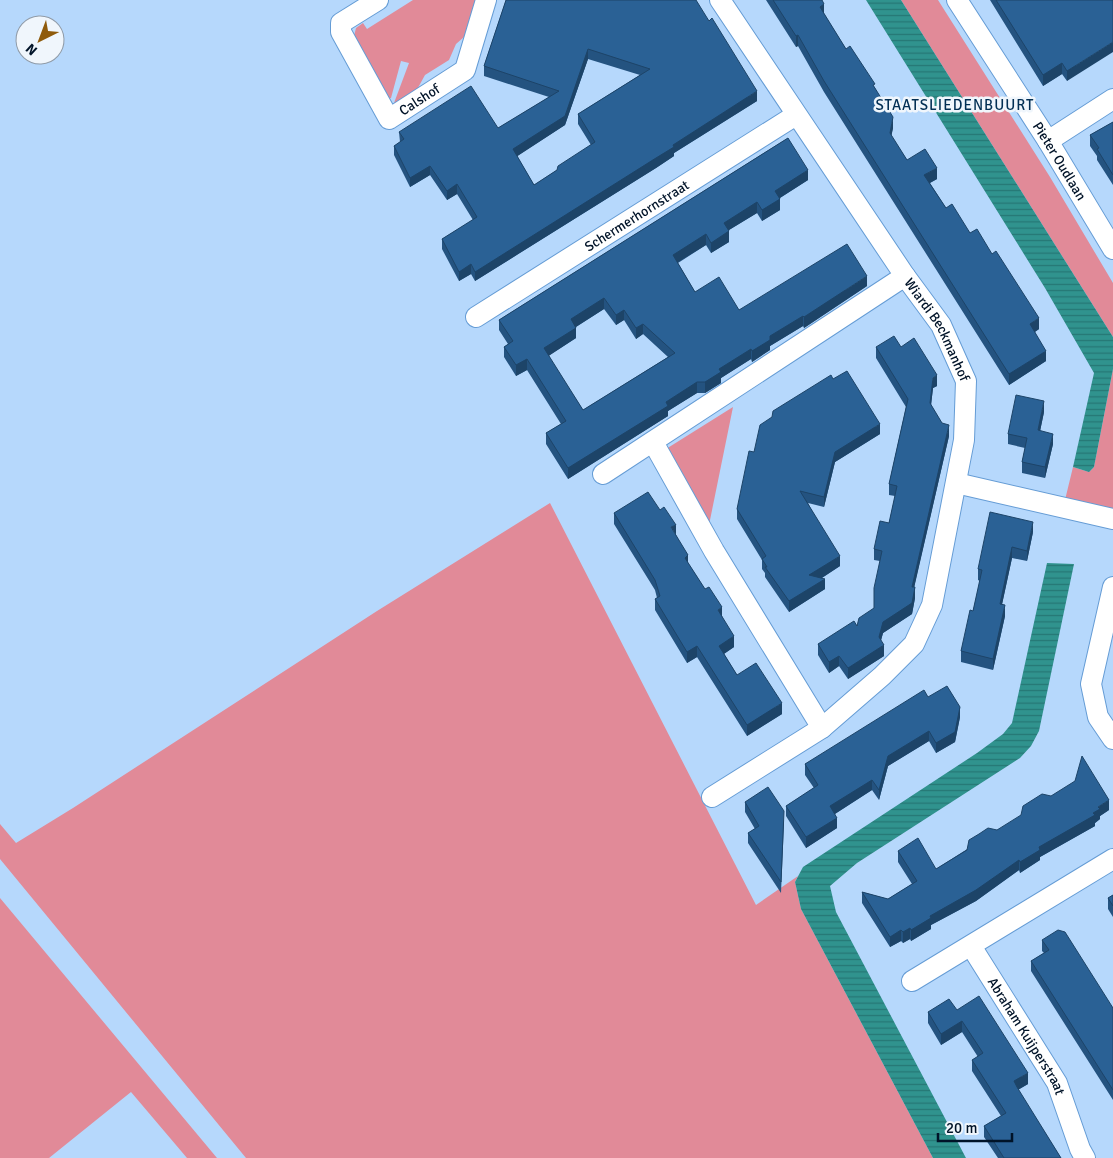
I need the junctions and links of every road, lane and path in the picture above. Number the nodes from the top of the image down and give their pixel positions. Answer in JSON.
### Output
{"nodes":[{"id":1,"x":378,"y":0,"type":"edge"},
{"id":2,"x":486,"y":0,"type":"edge"},
{"id":3,"x":720,"y":0,"type":"edge"},
{"id":4,"x":957,"y":0,"type":"edge"},
{"id":5,"x":1113,"y":99,"type":"edge"},
{"id":6,"x":796,"y":115,"type":"junction"},
{"id":7,"x":1048,"y":141,"type":"junction"},
{"id":8,"x":1113,"y":249,"type":"edge"},
{"id":9,"x":905,"y":276,"type":"junction"},
{"id":10,"x":476,"y":317,"type":"dead end"},
{"id":11,"x":652,"y":442,"type":"junction"},
{"id":12,"x":603,"y":474,"type":"dead end"},
{"id":13,"x":956,"y":483,"type":"junction"},
{"id":14,"x":1113,"y":519,"type":"edge"},
{"id":15,"x":1113,"y":587,"type":"edge"},
{"id":16,"x":822,"y":728,"type":"junction"},
{"id":17,"x":1113,"y":739,"type":"edge"},
{"id":18,"x":712,"y":796,"type":"dead end"},
{"id":19,"x":1113,"y":859,"type":"edge"},
{"id":20,"x":971,"y":946,"type":"junction"},
{"id":21,"x":912,"y":982,"type":"dead end"},
{"id":22,"x":1085,"y":1158,"type":"edge"}],
"edges":[{"from":1,"to":2,"type":"street","name":"Calshof"},
{"from":3,"to":6,"type":"street"},
{"from":4,"to":7,"type":"street","name":"Pieter Oudlaan"},
{"from":5,"to":7,"type":"street"},
{"from":6,"to":9,"type":"street"},
{"from":6,"to":10,"type":"street","name":"Schermerhornstraat"},
{"from":7,"to":8,"type":"street","name":"Pieter Oudlaan"},
{"from":9,"to":11,"type":"street","name":"Wiardi Beckmanhof"},
{"from":9,"to":13,"type":"street","name":"Wiardi Beckmanhof"},
{"from":11,"to":12,"type":"street","name":"Wiardi Beckmanhof"},
{"from":11,"to":16,"type":"street"},
{"from":13,"to":14,"type":"street"},
{"from":13,"to":16,"type":"street","name":"Wiardi Beckmanhof"},
{"from":15,"to":17,"type":"street"},
{"from":16,"to":18,"type":"street","name":"Wiardi Beckmanhof"},
{"from":19,"to":20,"type":"street"},
{"from":20,"to":21,"type":"street"},
{"from":20,"to":22,"type":"street","name":"Abraham Kuijperstraat"}]}
